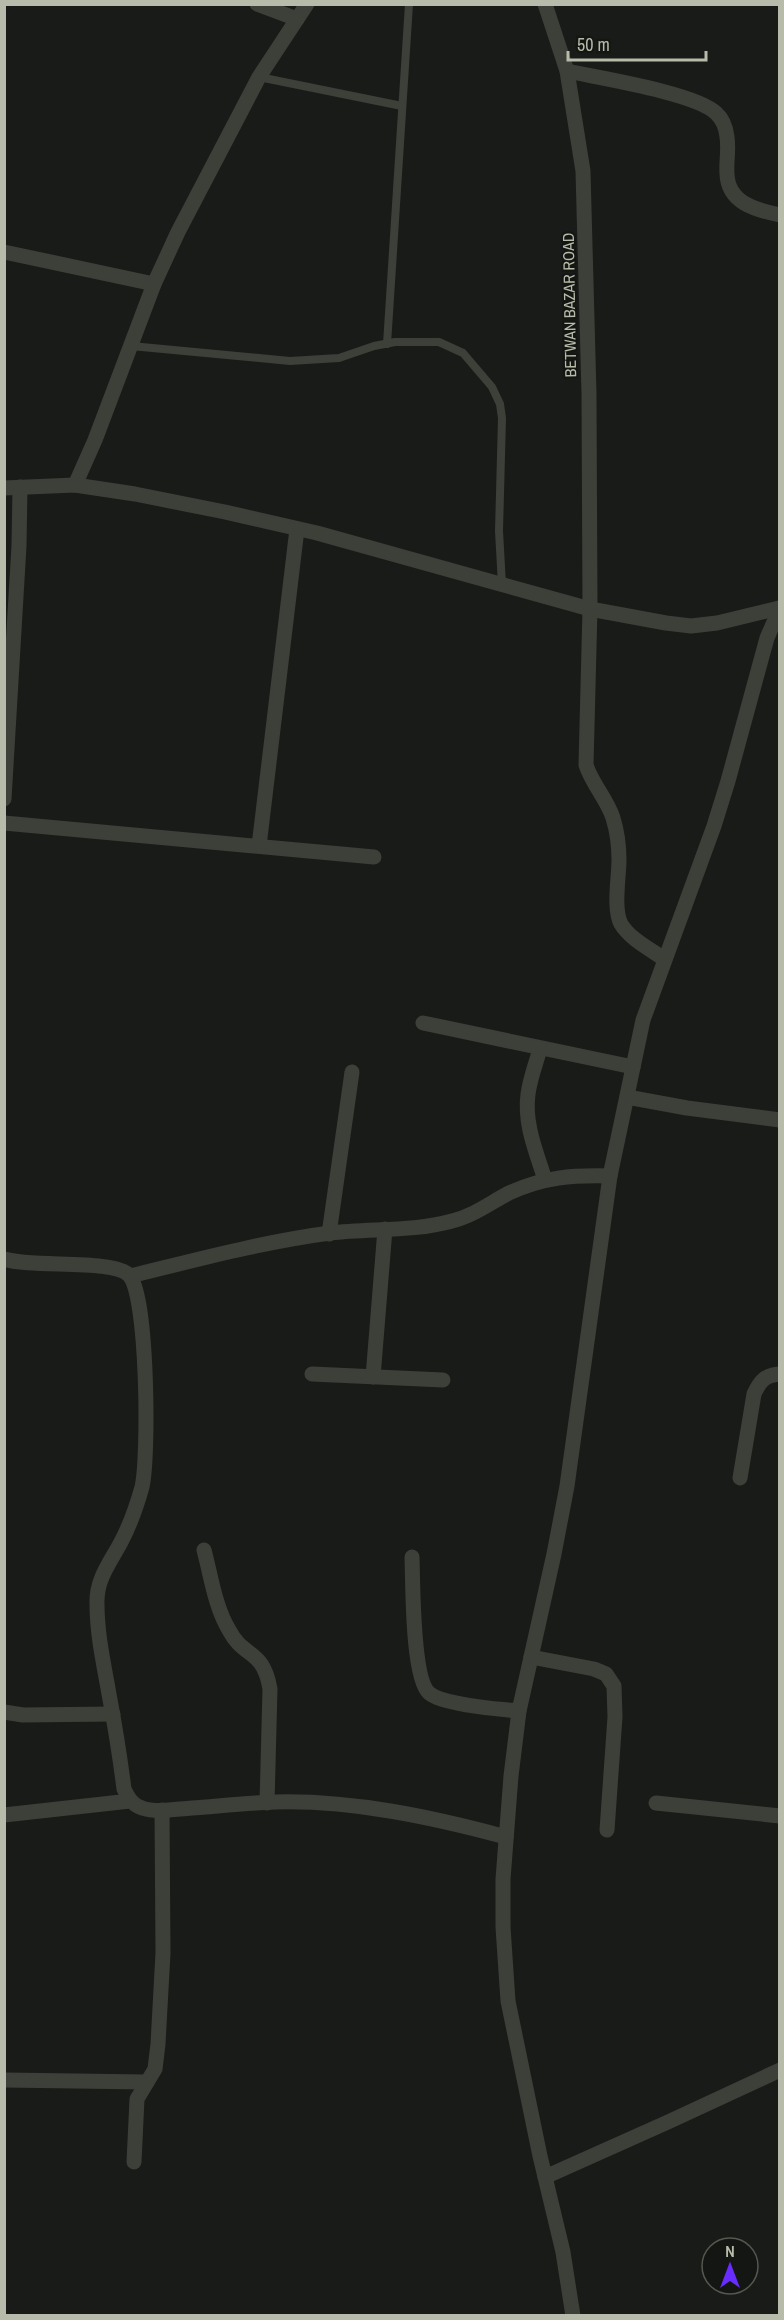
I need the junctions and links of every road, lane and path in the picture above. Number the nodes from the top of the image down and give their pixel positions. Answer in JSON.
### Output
{"nodes":[{"id":1,"x":257,"y":4,"type":"edge"},
{"id":2,"x":307,"y":4,"type":"edge"},
{"id":3,"x":409,"y":4,"type":"edge"},
{"id":4,"x":545,"y":4,"type":"edge"},
{"id":5,"x":297,"y":19,"type":"junction"},
{"id":6,"x":567,"y":71,"type":"junction"},
{"id":7,"x":260,"y":77,"type":"junction"},
{"id":8,"x":402,"y":106,"type":"junction"},
{"id":9,"x":780,"y":214,"type":"edge"},
{"id":10,"x":4,"y":252,"type":"edge"},
{"id":11,"x":154,"y":284,"type":"junction"},
{"id":12,"x":387,"y":344,"type":"junction"},
{"id":13,"x":131,"y":346,"type":"junction"},
{"id":14,"x":75,"y":485,"type":"junction"},
{"id":15,"x":12,"y":488,"type":"edge"},
{"id":16,"x":297,"y":529,"type":"junction"},
{"id":17,"x":502,"y":585,"type":"junction"},
{"id":18,"x":779,"y":608,"type":"edge"},
{"id":19,"x":590,"y":609,"type":"junction"},
{"id":20,"x":9,"y":634,"type":"edge"},
{"id":21,"x":6,"y":749,"type":"edge"},
{"id":22,"x":4,"y":799,"type":"edge"},
{"id":23,"x":4,"y":823,"type":"edge"},
{"id":24,"x":260,"y":846,"type":"junction"},
{"id":25,"x":374,"y":857,"type":"dead end"},
{"id":26,"x":664,"y":959,"type":"junction"},
{"id":27,"x":423,"y":1023,"type":"dead end"},
{"id":28,"x":540,"y":1049,"type":"junction"},
{"id":29,"x":633,"y":1067,"type":"junction"},
{"id":30,"x":352,"y":1072,"type":"dead end"},
{"id":31,"x":627,"y":1097,"type":"junction"},
{"id":32,"x":780,"y":1120,"type":"edge"},
{"id":33,"x":610,"y":1176,"type":"junction"},
{"id":34,"x":545,"y":1180,"type":"junction"},
{"id":35,"x":385,"y":1229,"type":"junction"},
{"id":36,"x":329,"y":1234,"type":"junction"},
{"id":37,"x":4,"y":1259,"type":"edge"},
{"id":38,"x":130,"y":1276,"type":"junction"},
{"id":39,"x":312,"y":1374,"type":"dead end"},
{"id":40,"x":780,"y":1374,"type":"edge"},
{"id":41,"x":373,"y":1377,"type":"junction"},
{"id":42,"x":443,"y":1380,"type":"dead end"},
{"id":43,"x":740,"y":1478,"type":"dead end"},
{"id":44,"x":204,"y":1550,"type":"dead end"},
{"id":45,"x":412,"y":1557,"type":"dead end"},
{"id":46,"x":531,"y":1657,"type":"junction"},
{"id":47,"x":4,"y":1712,"type":"edge"},
{"id":48,"x":519,"y":1712,"type":"junction"},
{"id":49,"x":113,"y":1714,"type":"junction"},
{"id":50,"x":130,"y":1801,"type":"junction"},
{"id":51,"x":267,"y":1803,"type":"junction"},
{"id":52,"x":656,"y":1803,"type":"dead end"},
{"id":53,"x":162,"y":1810,"type":"junction"},
{"id":54,"x":4,"y":1815,"type":"edge"},
{"id":55,"x":780,"y":1816,"type":"edge"},
{"id":56,"x":607,"y":1830,"type":"dead end"},
{"id":57,"x":506,"y":1837,"type":"junction"},
{"id":58,"x":780,"y":2070,"type":"edge"},
{"id":59,"x":4,"y":2080,"type":"edge"},
{"id":60,"x":147,"y":2082,"type":"junction"},
{"id":61,"x":134,"y":2162,"type":"dead end"},
{"id":62,"x":545,"y":2177,"type":"junction"},
{"id":63,"x":573,"y":2316,"type":"edge"}],
"edges":[{"from":1,"to":5,"type":"street"},
{"from":2,"to":5,"type":"street"},
{"from":3,"to":8,"type":"lane"},
{"from":4,"to":6,"type":"street","name":"BETWAN BAZAR ROAD"},
{"from":5,"to":7,"type":"street"},
{"from":6,"to":9,"type":"street"},
{"from":6,"to":19,"type":"street","name":"BETWAN BAZAR ROAD"},
{"from":7,"to":8,"type":"lane"},
{"from":7,"to":11,"type":"street"},
{"from":8,"to":12,"type":"lane"},
{"from":10,"to":11,"type":"street"},
{"from":11,"to":13,"type":"street"},
{"from":12,"to":13,"type":"lane"},
{"from":12,"to":17,"type":"lane"},
{"from":13,"to":14,"type":"street"},
{"from":14,"to":15,"type":"street"},
{"from":14,"to":16,"type":"street"},
{"from":15,"to":20,"type":"street"},
{"from":16,"to":17,"type":"street"},
{"from":16,"to":24,"type":"street"},
{"from":17,"to":19,"type":"street"},
{"from":18,"to":19,"type":"street"},
{"from":18,"to":26,"type":"street"},
{"from":19,"to":26,"type":"street","name":"BETWAN BAZAR ROAD"},
{"from":20,"to":21,"type":"street"},
{"from":21,"to":22,"type":"street"},
{"from":23,"to":24,"type":"street"},
{"from":24,"to":25,"type":"street"},
{"from":26,"to":29,"type":"street"},
{"from":27,"to":28,"type":"street"},
{"from":28,"to":29,"type":"street"},
{"from":28,"to":34,"type":"street"},
{"from":29,"to":31,"type":"street"},
{"from":30,"to":36,"type":"street"},
{"from":31,"to":32,"type":"street"},
{"from":31,"to":33,"type":"street"},
{"from":33,"to":34,"type":"street"},
{"from":33,"to":46,"type":"street"},
{"from":34,"to":35,"type":"street"},
{"from":35,"to":36,"type":"street"},
{"from":35,"to":41,"type":"street"},
{"from":36,"to":38,"type":"street"},
{"from":37,"to":38,"type":"street"},
{"from":38,"to":49,"type":"street"},
{"from":39,"to":41,"type":"street"},
{"from":40,"to":43,"type":"street"},
{"from":41,"to":42,"type":"street"},
{"from":44,"to":51,"type":"street"},
{"from":45,"to":48,"type":"street"},
{"from":46,"to":48,"type":"street"},
{"from":46,"to":56,"type":"street"},
{"from":47,"to":49,"type":"street"},
{"from":48,"to":57,"type":"street"},
{"from":49,"to":50,"type":"street"},
{"from":50,"to":53,"type":"street"},
{"from":50,"to":54,"type":"street"},
{"from":51,"to":53,"type":"street"},
{"from":51,"to":57,"type":"street"},
{"from":52,"to":55,"type":"street"},
{"from":53,"to":60,"type":"street"},
{"from":57,"to":62,"type":"street"},
{"from":58,"to":62,"type":"street"},
{"from":59,"to":60,"type":"street"},
{"from":60,"to":61,"type":"street"},
{"from":62,"to":63,"type":"street"}]}
